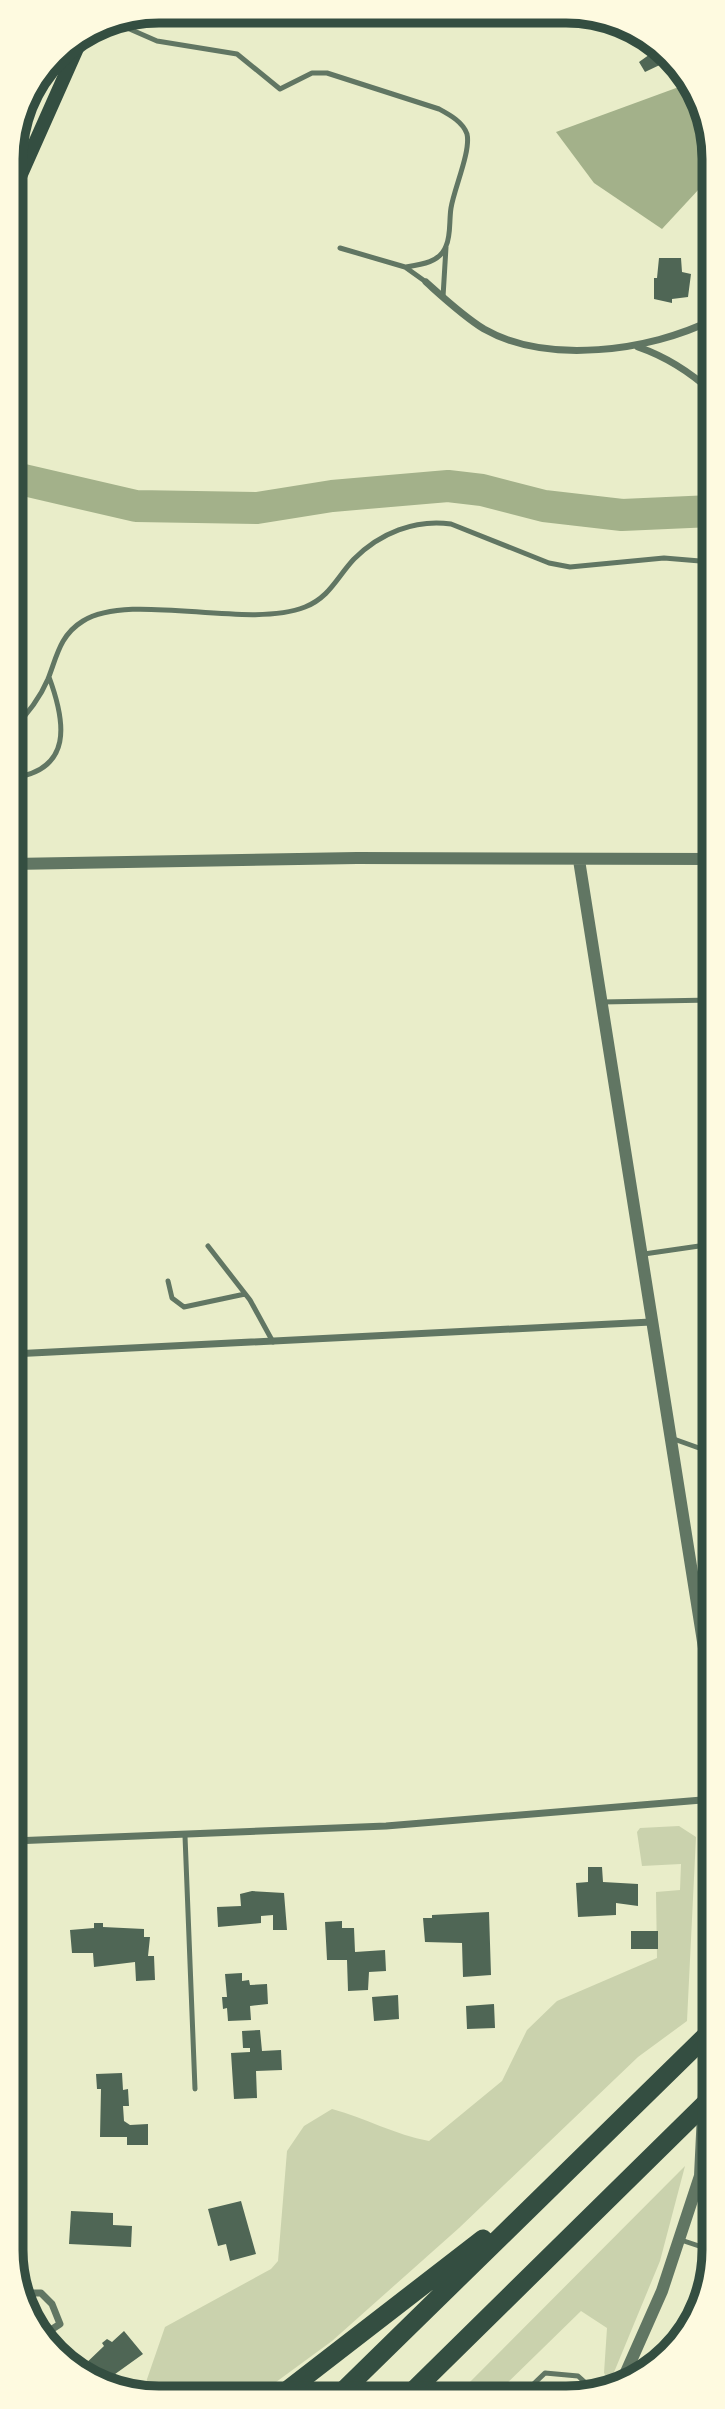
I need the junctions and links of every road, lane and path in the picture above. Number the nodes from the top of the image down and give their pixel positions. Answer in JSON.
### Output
{"nodes":[{"id":1,"x":124,"y":27,"type":"edge"},
{"id":2,"x":75,"y":52,"type":"edge"},
{"id":3,"x":23,"y":170,"type":"edge"},
{"id":4,"x":446,"y":247,"type":"junction"},
{"id":5,"x":340,"y":248,"type":"dead end"},
{"id":6,"x":405,"y":267,"type":"junction"},
{"id":7,"x":426,"y":282,"type":"joint"},
{"id":8,"x":443,"y":297,"type":"junction"},
{"id":9,"x":702,"y":324,"type":"edge"},
{"id":10,"x":638,"y":347,"type":"junction"},
{"id":11,"x":702,"y":383,"type":"edge"},
{"id":12,"x":702,"y":561,"type":"edge"},
{"id":13,"x":48,"y":677,"type":"junction"},
{"id":14,"x":23,"y":718,"type":"edge"},
{"id":15,"x":23,"y":774,"type":"edge"},
{"id":16,"x":702,"y":859,"type":"edge"},
{"id":17,"x":579,"y":860,"type":"junction"},
{"id":18,"x":23,"y":864,"type":"edge"},
{"id":19,"x":702,"y":1000,"type":"edge"},
{"id":20,"x":601,"y":1002,"type":"junction"},
{"id":21,"x":208,"y":1246,"type":"dead end"},
{"id":22,"x":702,"y":1246,"type":"edge"},
{"id":23,"x":640,"y":1255,"type":"junction"},
{"id":24,"x":168,"y":1281,"type":"dead end"},
{"id":25,"x":245,"y":1294,"type":"junction"},
{"id":26,"x":650,"y":1322,"type":"junction"},
{"id":27,"x":273,"y":1342,"type":"junction"},
{"id":28,"x":23,"y":1353,"type":"edge"},
{"id":29,"x":668,"y":1437,"type":"junction"},
{"id":30,"x":702,"y":1449,"type":"edge"},
{"id":31,"x":702,"y":1640,"type":"edge"},
{"id":32,"x":702,"y":1800,"type":"edge"},
{"id":33,"x":185,"y":1836,"type":"junction"},
{"id":34,"x":23,"y":1841,"type":"edge"},
{"id":35,"x":702,"y":2040,"type":"edge"},
{"id":36,"x":195,"y":2089,"type":"dead end"},
{"id":37,"x":702,"y":2107,"type":"edge"},
{"id":38,"x":702,"y":2158,"type":"edge"},
{"id":39,"x":564,"y":2175,"type":"junction"},
{"id":40,"x":679,"y":2239,"type":"junction"},
{"id":41,"x":702,"y":2247,"type":"edge"},
{"id":42,"x":30,"y":2293,"type":"edge"},
{"id":43,"x":49,"y":2331,"type":"edge"},
{"id":44,"x":626,"y":2372,"type":"edge"},
{"id":45,"x":428,"y":2376,"type":"junction"},
{"id":46,"x":588,"y":2385,"type":"edge"},
{"id":47,"x":293,"y":2386,"type":"edge"},
{"id":48,"x":348,"y":2386,"type":"edge"},
{"id":49,"x":418,"y":2386,"type":"edge"},
{"id":50,"x":426,"y":2386,"type":"edge"},
{"id":51,"x":531,"y":2386,"type":"edge"}],
"edges":[{"from":1,"to":4,"type":"lane"},
{"from":2,"to":3,"type":"main road"},
{"from":4,"to":6,"type":"lane"},
{"from":4,"to":8,"type":"lane"},
{"from":5,"to":6,"type":"lane"},
{"from":6,"to":7,"type":"lane"},
{"from":7,"to":8,"type":"street"},
{"from":8,"to":10,"type":"street"},
{"from":9,"to":10,"type":"street"},
{"from":10,"to":11,"type":"street"},
{"from":12,"to":13,"type":"lane"},
{"from":13,"to":14,"type":"lane"},
{"from":13,"to":15,"type":"lane"},
{"from":16,"to":17,"type":"street"},
{"from":17,"to":18,"type":"street"},
{"from":17,"to":20,"type":"street"},
{"from":19,"to":20,"type":"lane"},
{"from":20,"to":23,"type":"street"},
{"from":21,"to":25,"type":"lane"},
{"from":22,"to":23,"type":"lane"},
{"from":23,"to":26,"type":"street"},
{"from":24,"to":25,"type":"lane"},
{"from":25,"to":27,"type":"lane"},
{"from":26,"to":27,"type":"street"},
{"from":26,"to":29,"type":"street"},
{"from":27,"to":28,"type":"street"},
{"from":29,"to":30,"type":"lane"},
{"from":29,"to":31,"type":"street"},
{"from":32,"to":33,"type":"street"},
{"from":33,"to":34,"type":"street"},
{"from":33,"to":36,"type":"lane"},
{"from":35,"to":39,"type":"highway"},
{"from":37,"to":45,"type":"highway"},
{"from":38,"to":40,"type":"street"},
{"from":39,"to":47,"type":"highway"},
{"from":39,"to":48,"type":"highway"},
{"from":40,"to":41,"type":"lane"},
{"from":40,"to":44,"type":"street"},
{"from":42,"to":43,"type":"street"},
{"from":45,"to":49,"type":"highway"},
{"from":45,"to":50,"type":"highway"},
{"from":46,"to":51,"type":"lane"}]}
